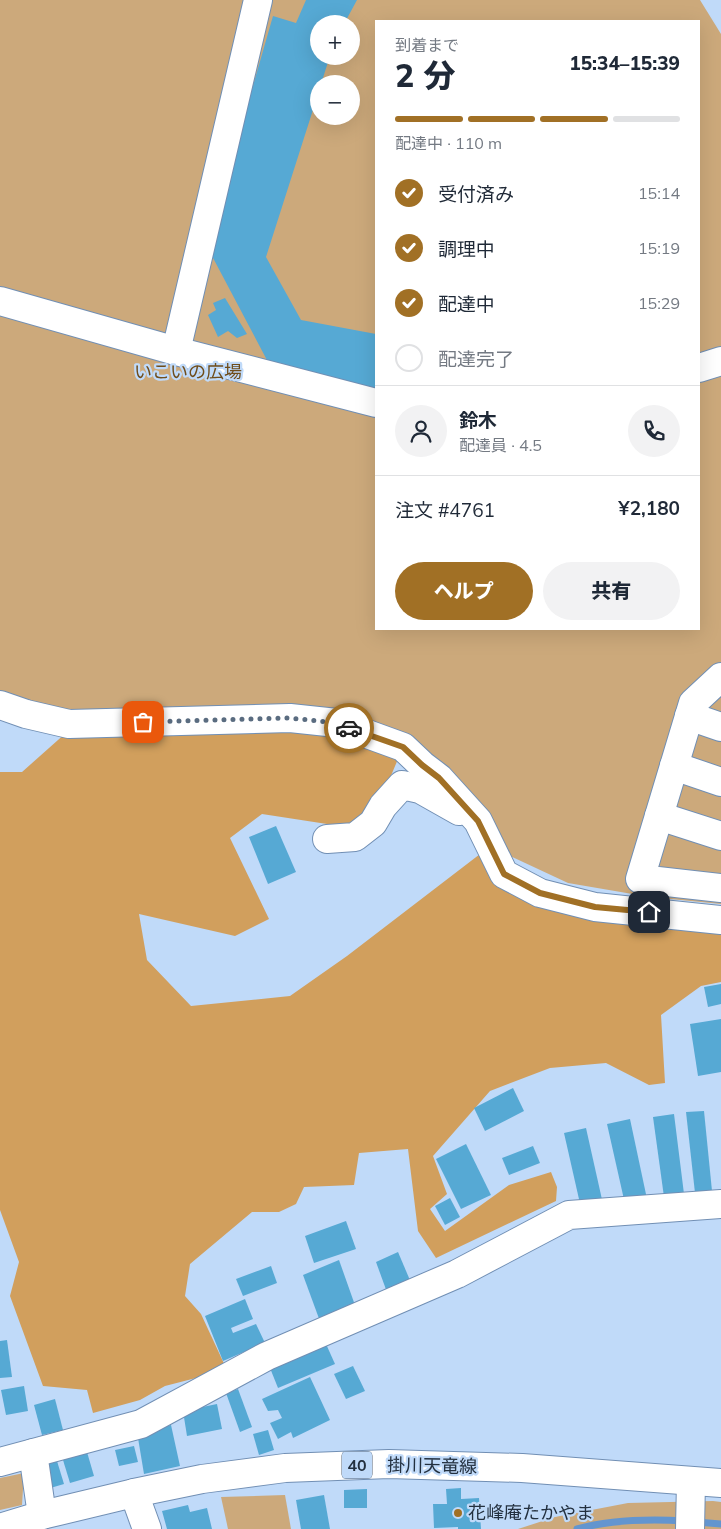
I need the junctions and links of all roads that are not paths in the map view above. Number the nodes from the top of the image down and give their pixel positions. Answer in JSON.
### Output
{"nodes":[{"id":1,"x":258,"y":0,"type":"edge"},
{"id":2,"x":0,"y":300,"type":"edge"},
{"id":3,"x":176,"y":350,"type":"junction"},
{"id":4,"x":721,"y":362,"type":"edge"},
{"id":5,"x":700,"y":368,"type":"edge"},
{"id":6,"x":375,"y":403,"type":"edge"},
{"id":7,"x":721,"y":677,"type":"edge"},
{"id":8,"x":0,"y":705,"type":"edge"},
{"id":9,"x":689,"y":716,"type":"junction"},
{"id":10,"x":721,"y":727,"type":"edge"},
{"id":11,"x":674,"y":766,"type":"junction"},
{"id":12,"x":721,"y":782,"type":"edge"},
{"id":13,"x":659,"y":816,"type":"junction"},
{"id":14,"x":478,"y":821,"type":"junction"},
{"id":15,"x":721,"y":836,"type":"edge"},
{"id":16,"x":327,"y":839,"type":"dead end"},
{"id":17,"x":721,"y":888,"type":"edge"},
{"id":18,"x":721,"y":920,"type":"edge"},
{"id":19,"x":721,"y":1204,"type":"edge"},
{"id":20,"x":33,"y":1453,"type":"junction"},
{"id":21,"x":0,"y":1462,"type":"edge"},
{"id":22,"x":721,"y":1483,"type":"edge"},
{"id":23,"x":691,"y":1491,"type":"junction"},
{"id":24,"x":134,"y":1492,"type":"junction"},
{"id":25,"x":42,"y":1515,"type":"junction"},
{"id":26,"x":0,"y":1528,"type":"edge"},
{"id":27,"x":147,"y":1529,"type":"edge"},
{"id":28,"x":690,"y":1529,"type":"edge"}],
"edges":[{"from":1,"to":3,"type":"street"},
{"from":2,"to":3,"type":"street"},
{"from":3,"to":6,"type":"street"},
{"from":4,"to":5,"type":"street"},
{"from":7,"to":9,"type":"street"},
{"from":8,"to":14,"type":"street"},
{"from":9,"to":10,"type":"street"},
{"from":9,"to":11,"type":"street"},
{"from":11,"to":12,"type":"street"},
{"from":11,"to":13,"type":"street"},
{"from":13,"to":15,"type":"street"},
{"from":13,"to":17,"type":"street"},
{"from":14,"to":16,"type":"street"},
{"from":14,"to":18,"type":"street"},
{"from":19,"to":20,"type":"street"},
{"from":20,"to":21,"type":"street"},
{"from":20,"to":25,"type":"street"},
{"from":22,"to":23,"type":"street","name":"掛川天竜線","number":"40"},
{"from":23,"to":24,"type":"street","name":"掛川天竜線","number":"40"},
{"from":23,"to":28,"type":"street"},
{"from":24,"to":25,"type":"street","name":"掛川天竜線","number":"40"},
{"from":24,"to":27,"type":"street"},
{"from":25,"to":26,"type":"street","name":"掛川天竜線","number":"40"}]}
